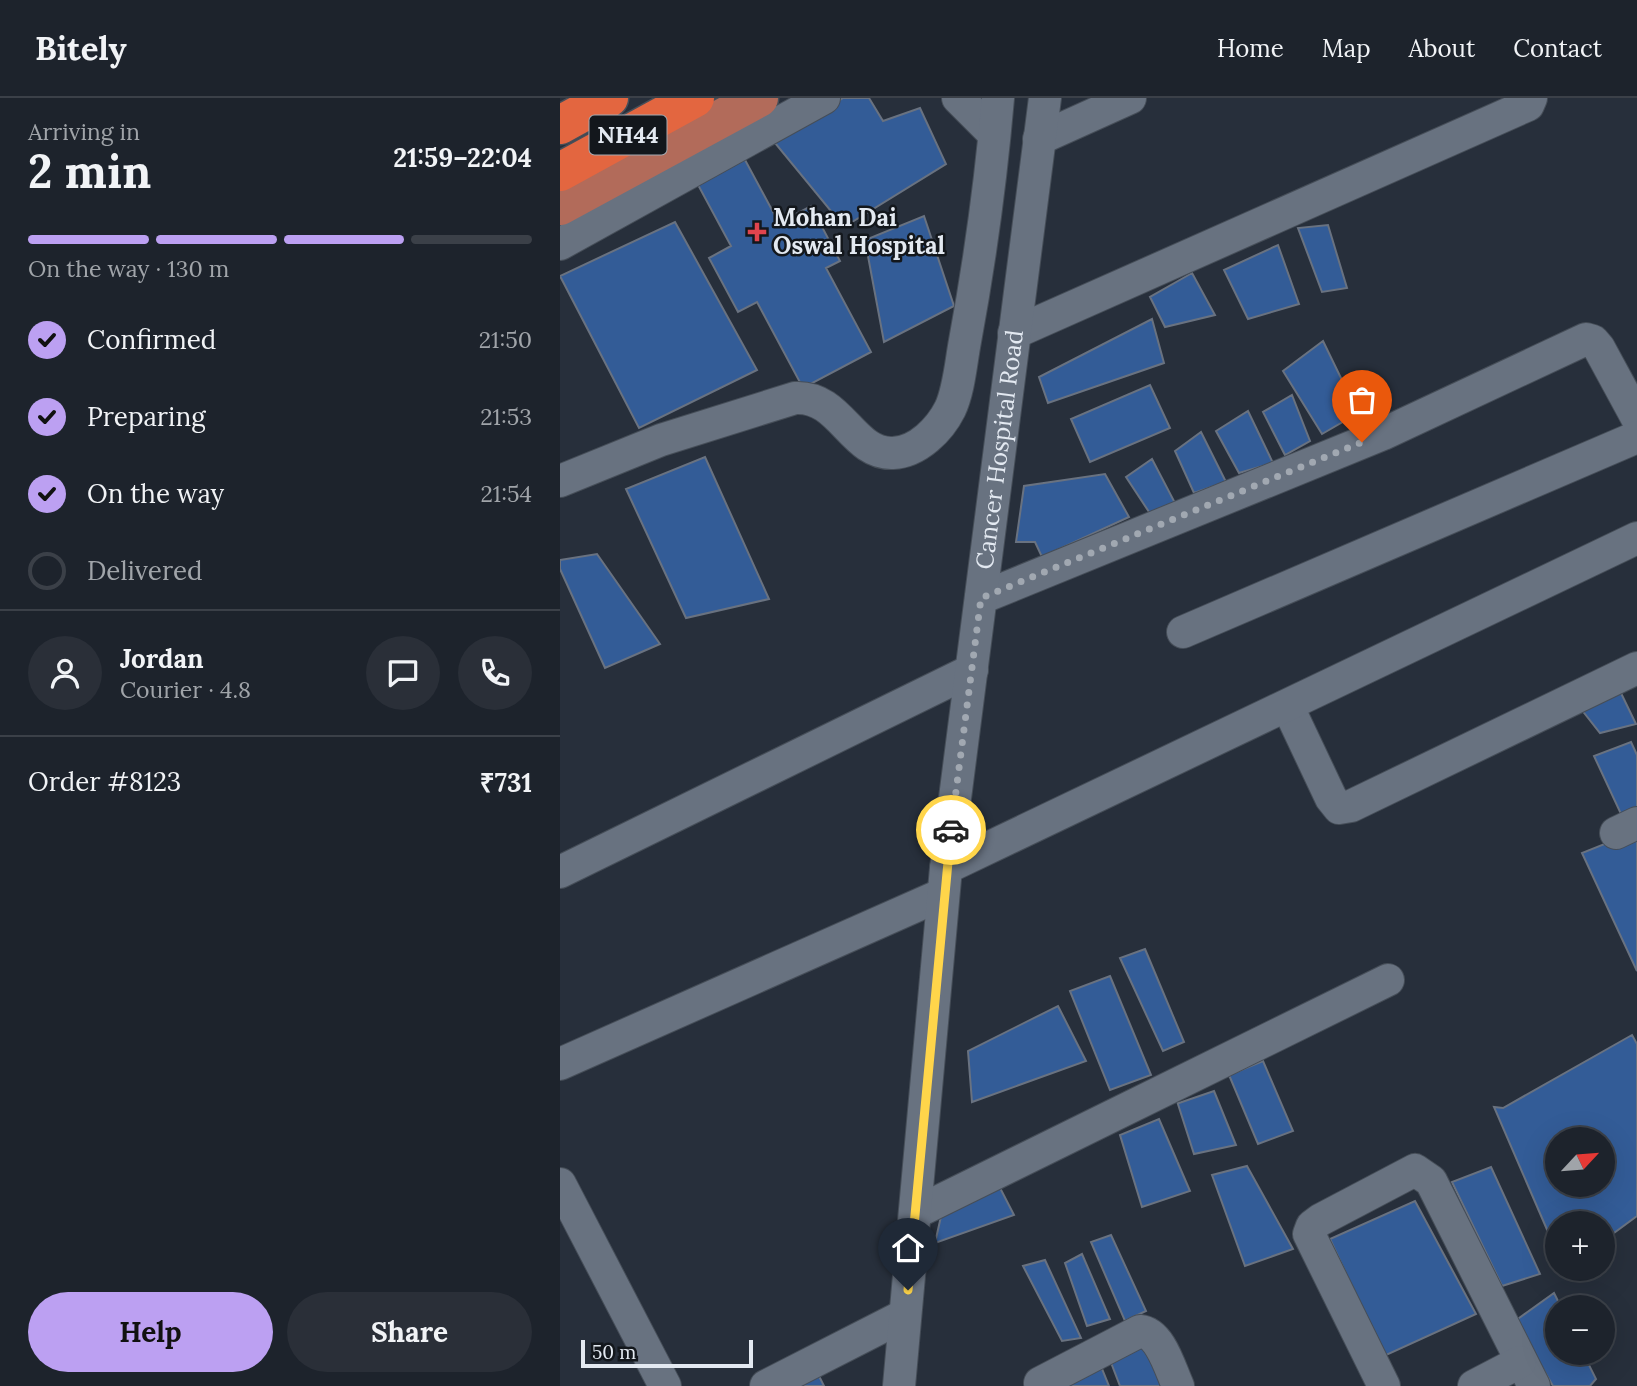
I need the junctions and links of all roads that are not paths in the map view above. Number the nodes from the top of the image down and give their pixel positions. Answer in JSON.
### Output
{"nodes":[{"id":1,"x":609,"y":98,"type":"edge"},
{"id":2,"x":695,"y":98,"type":"edge"},
{"id":3,"x":759,"y":98,"type":"edge"},
{"id":4,"x":824,"y":98,"type":"edge"},
{"id":5,"x":958,"y":98,"type":"edge"},
{"id":6,"x":998,"y":98,"type":"edge"},
{"id":7,"x":1045,"y":98,"type":"edge"},
{"id":8,"x":1130,"y":98,"type":"edge"},
{"id":9,"x":1531,"y":98,"type":"edge"},
{"id":10,"x":560,"y":125,"type":"edge"},
{"id":11,"x":994,"y":134,"type":"junction"},
{"id":12,"x":1039,"y":139,"type":"junction"},
{"id":13,"x":560,"y":172,"type":"edge"},
{"id":14,"x":560,"y":206,"type":"edge"},
{"id":15,"x":560,"y":244,"type":"edge"},
{"id":16,"x":1014,"y":333,"type":"junction"},
{"id":17,"x":1637,"y":418,"type":"edge"},
{"id":18,"x":1637,"y":437,"type":"edge"},
{"id":19,"x":560,"y":481,"type":"edge"},
{"id":20,"x":1637,"y":538,"type":"edge"},
{"id":21,"x":981,"y":598,"type":"junction"},
{"id":22,"x":1184,"y":632,"type":"dead end"},
{"id":23,"x":1637,"y":668,"type":"edge"},
{"id":24,"x":972,"y":670,"type":"junction"},
{"id":25,"x":1288,"y":707,"type":"junction"},
{"id":26,"x":560,"y":872,"type":"edge"},
{"id":27,"x":944,"y":881,"type":"junction"},
{"id":28,"x":1388,"y":980,"type":"dead end"},
{"id":29,"x":560,"y":1064,"type":"edge"},
{"id":30,"x":560,"y":1184,"type":"edge"},
{"id":31,"x":915,"y":1213,"type":"junction"},
{"id":32,"x":905,"y":1315,"type":"junction"},
{"id":33,"x":1527,"y":1374,"type":"edge"},
{"id":34,"x":1038,"y":1385,"type":"edge"},
{"id":35,"x":665,"y":1386,"type":"edge"},
{"id":36,"x":766,"y":1386,"type":"edge"},
{"id":37,"x":899,"y":1386,"type":"edge"},
{"id":38,"x":1178,"y":1386,"type":"edge"},
{"id":39,"x":1384,"y":1386,"type":"edge"},
{"id":40,"x":1474,"y":1386,"type":"edge"}],
"edges":[{"from":1,"to":10,"type":"highway","number":"NH44"},
{"from":2,"to":13,"type":"highway","number":"NH44"},
{"from":3,"to":14,"type":"main road"},
{"from":4,"to":15,"type":"street"},
{"from":5,"to":11,"type":"street"},
{"from":6,"to":11,"type":"street"},
{"from":7,"to":12,"type":"street","name":"Cancer Hospital Road"},
{"from":8,"to":12,"type":"street"},
{"from":9,"to":16,"type":"street"},
{"from":11,"to":19,"type":"street"},
{"from":12,"to":16,"type":"street","name":"Cancer Hospital Road"},
{"from":16,"to":21,"type":"street","name":"Cancer Hospital Road"},
{"from":17,"to":21,"type":"street"},
{"from":18,"to":22,"type":"street"},
{"from":20,"to":25,"type":"street"},
{"from":21,"to":24,"type":"street","name":"Cancer Hospital Road"},
{"from":23,"to":25,"type":"street"},
{"from":24,"to":26,"type":"street"},
{"from":24,"to":27,"type":"street","name":"Cancer Hospital Road"},
{"from":25,"to":27,"type":"street"},
{"from":27,"to":29,"type":"street"},
{"from":27,"to":31,"type":"street","name":"Cancer Hospital Road"},
{"from":28,"to":31,"type":"street"},
{"from":30,"to":35,"type":"street"},
{"from":31,"to":32,"type":"street","name":"Cancer Hospital Road"},
{"from":32,"to":36,"type":"street"},
{"from":32,"to":37,"type":"street","name":"Cancer Hospital Road"},
{"from":33,"to":39,"type":"street"},
{"from":33,"to":40,"type":"street"},
{"from":34,"to":38,"type":"street"}]}
